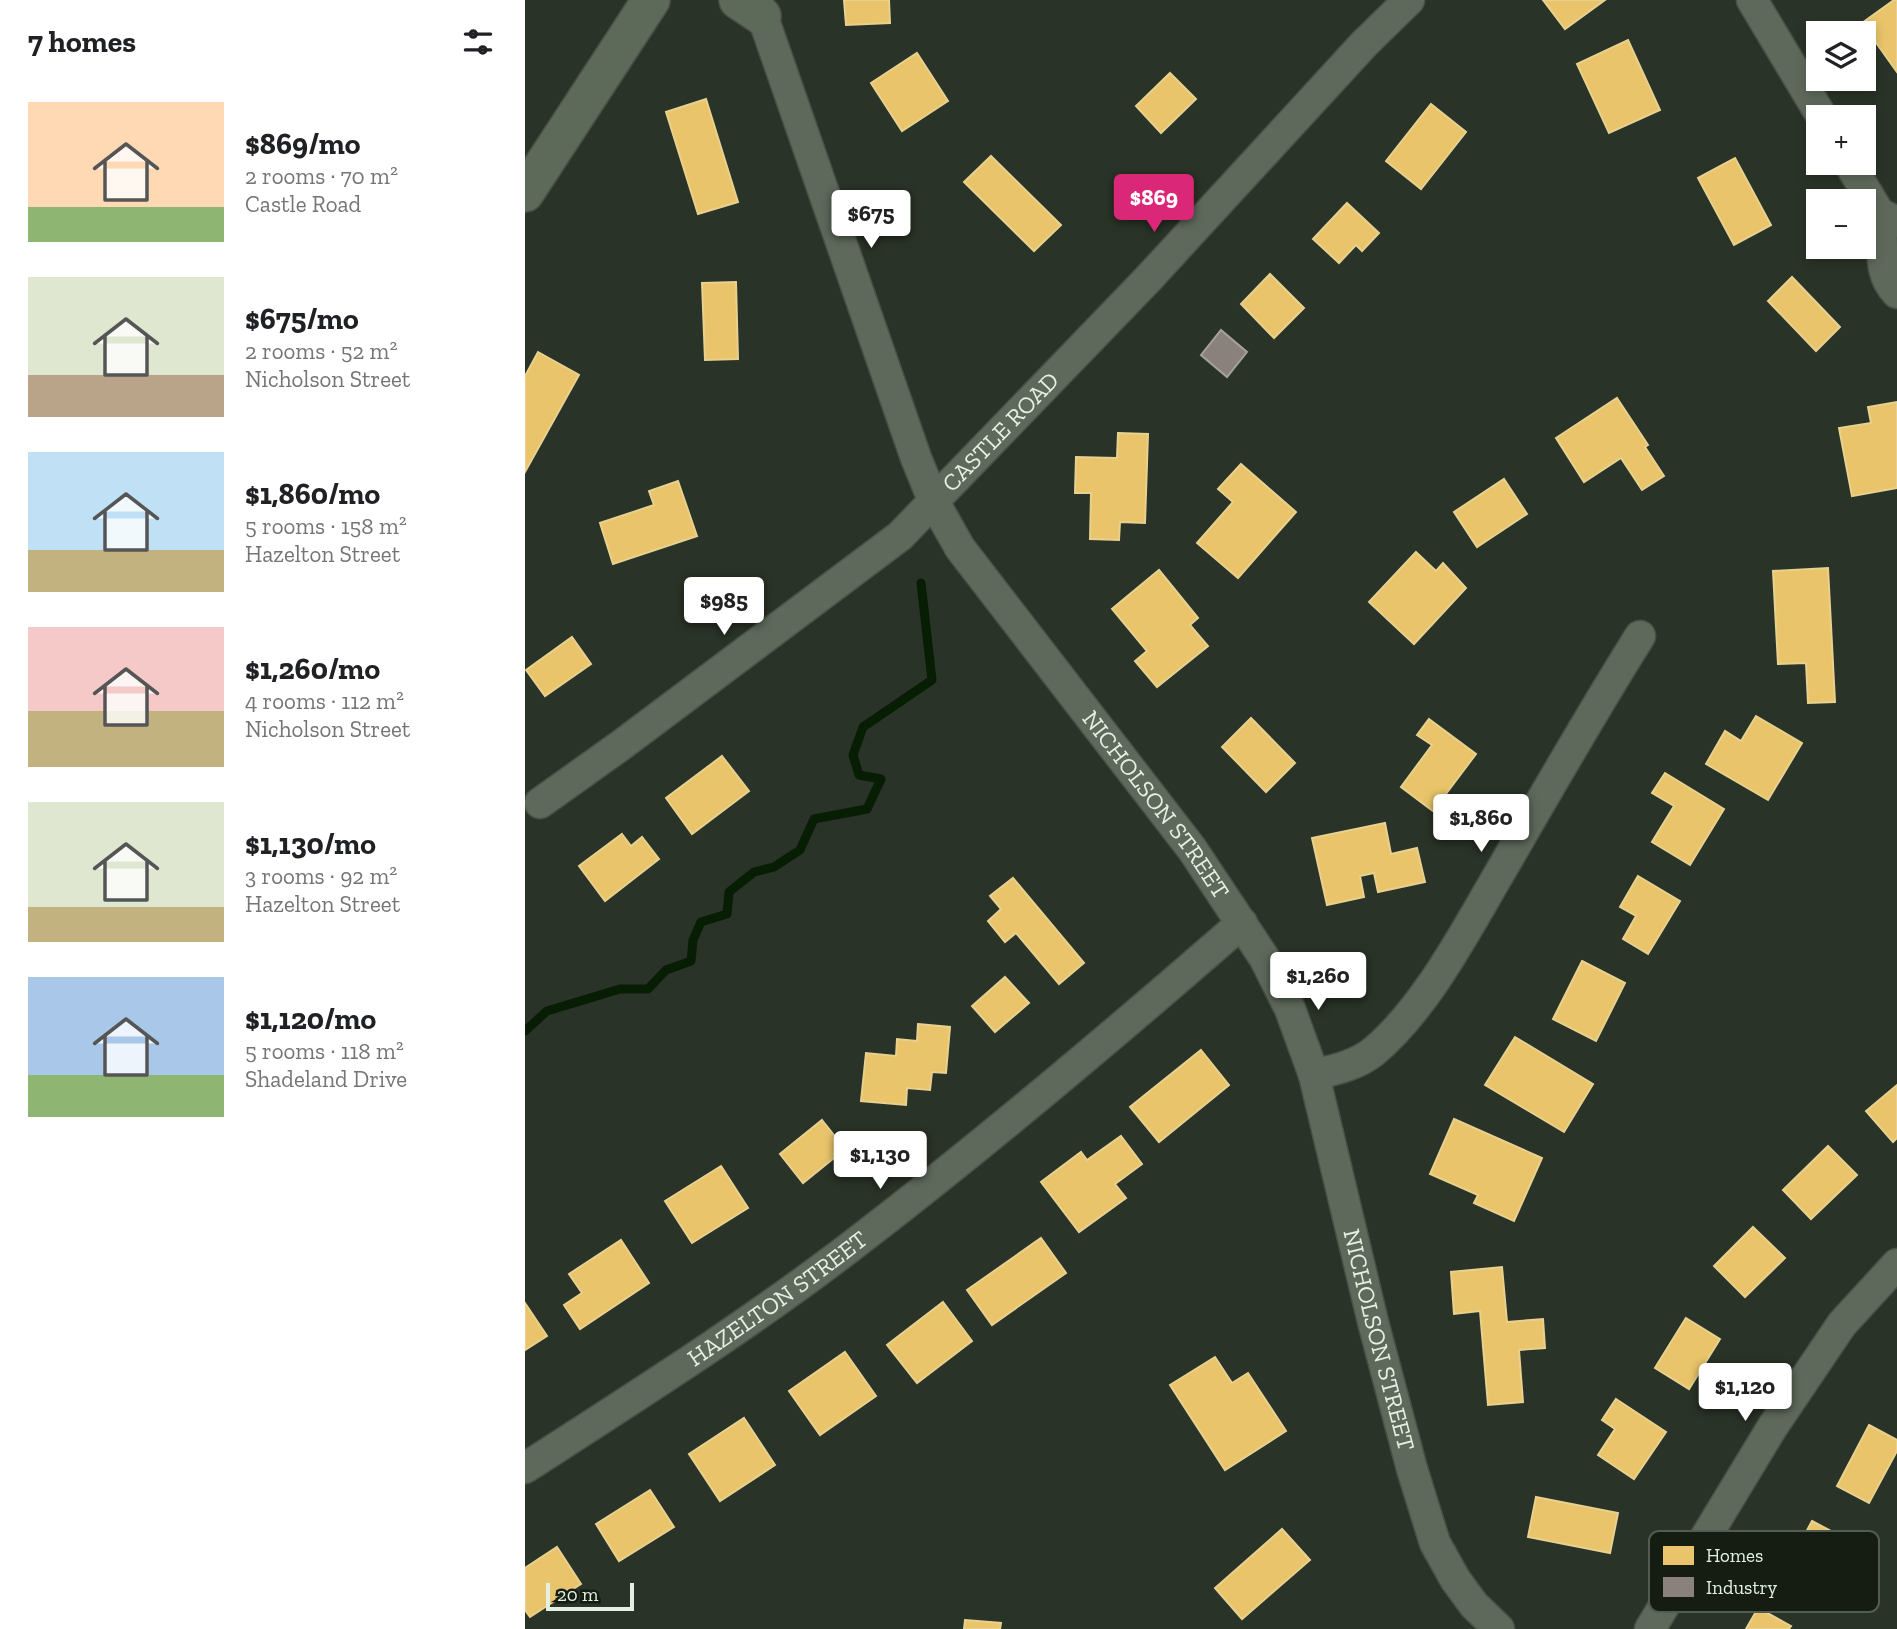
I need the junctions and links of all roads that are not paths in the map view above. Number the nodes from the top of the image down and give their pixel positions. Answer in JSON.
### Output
{"nodes":[{"id":1,"x":1409,"y":0,"type":"edge"},
{"id":2,"x":1752,"y":0,"type":"edge"},
{"id":3,"x":653,"y":4,"type":"edge"},
{"id":4,"x":752,"y":5,"type":"edge"},
{"id":5,"x":1815,"y":105,"type":"edge"},
{"id":6,"x":1858,"y":175,"type":"edge"},
{"id":7,"x":525,"y":192,"type":"edge"},
{"id":8,"x":1888,"y":218,"type":"edge"},
{"id":9,"x":1897,"y":293,"type":"edge"},
{"id":10,"x":934,"y":502,"type":"junction"},
{"id":11,"x":1640,"y":636,"type":"dead end"},
{"id":12,"x":540,"y":803,"type":"dead end"},
{"id":13,"x":1243,"y":923,"type":"junction"},
{"id":14,"x":1314,"y":1075,"type":"junction"},
{"id":15,"x":1897,"y":1264,"type":"edge"},
{"id":16,"x":525,"y":1468,"type":"edge"},
{"id":17,"x":1710,"y":1531,"type":"edge"},
{"id":18,"x":1660,"y":1612,"type":"edge"},
{"id":19,"x":1499,"y":1629,"type":"edge"},
{"id":20,"x":1650,"y":1629,"type":"edge"}],
"edges":[{"from":1,"to":10,"type":"street","name":"CASTLE ROAD"},
{"from":2,"to":5,"type":"street"},
{"from":3,"to":7,"type":"main road"},
{"from":4,"to":10,"type":"street","name":"NICHOLSON STREET"},
{"from":6,"to":8,"type":"street"},
{"from":8,"to":9,"type":"street"},
{"from":10,"to":12,"type":"street","name":"CASTLE ROAD"},
{"from":10,"to":13,"type":"street","name":"NICHOLSON STREET"},
{"from":11,"to":14,"type":"street"},
{"from":13,"to":14,"type":"street","name":"NICHOLSON STREET"},
{"from":13,"to":16,"type":"street","name":"HAZELTON STREET"},
{"from":14,"to":19,"type":"street","name":"NICHOLSON STREET"},
{"from":15,"to":17,"type":"street"},
{"from":18,"to":20,"type":"street"}]}
